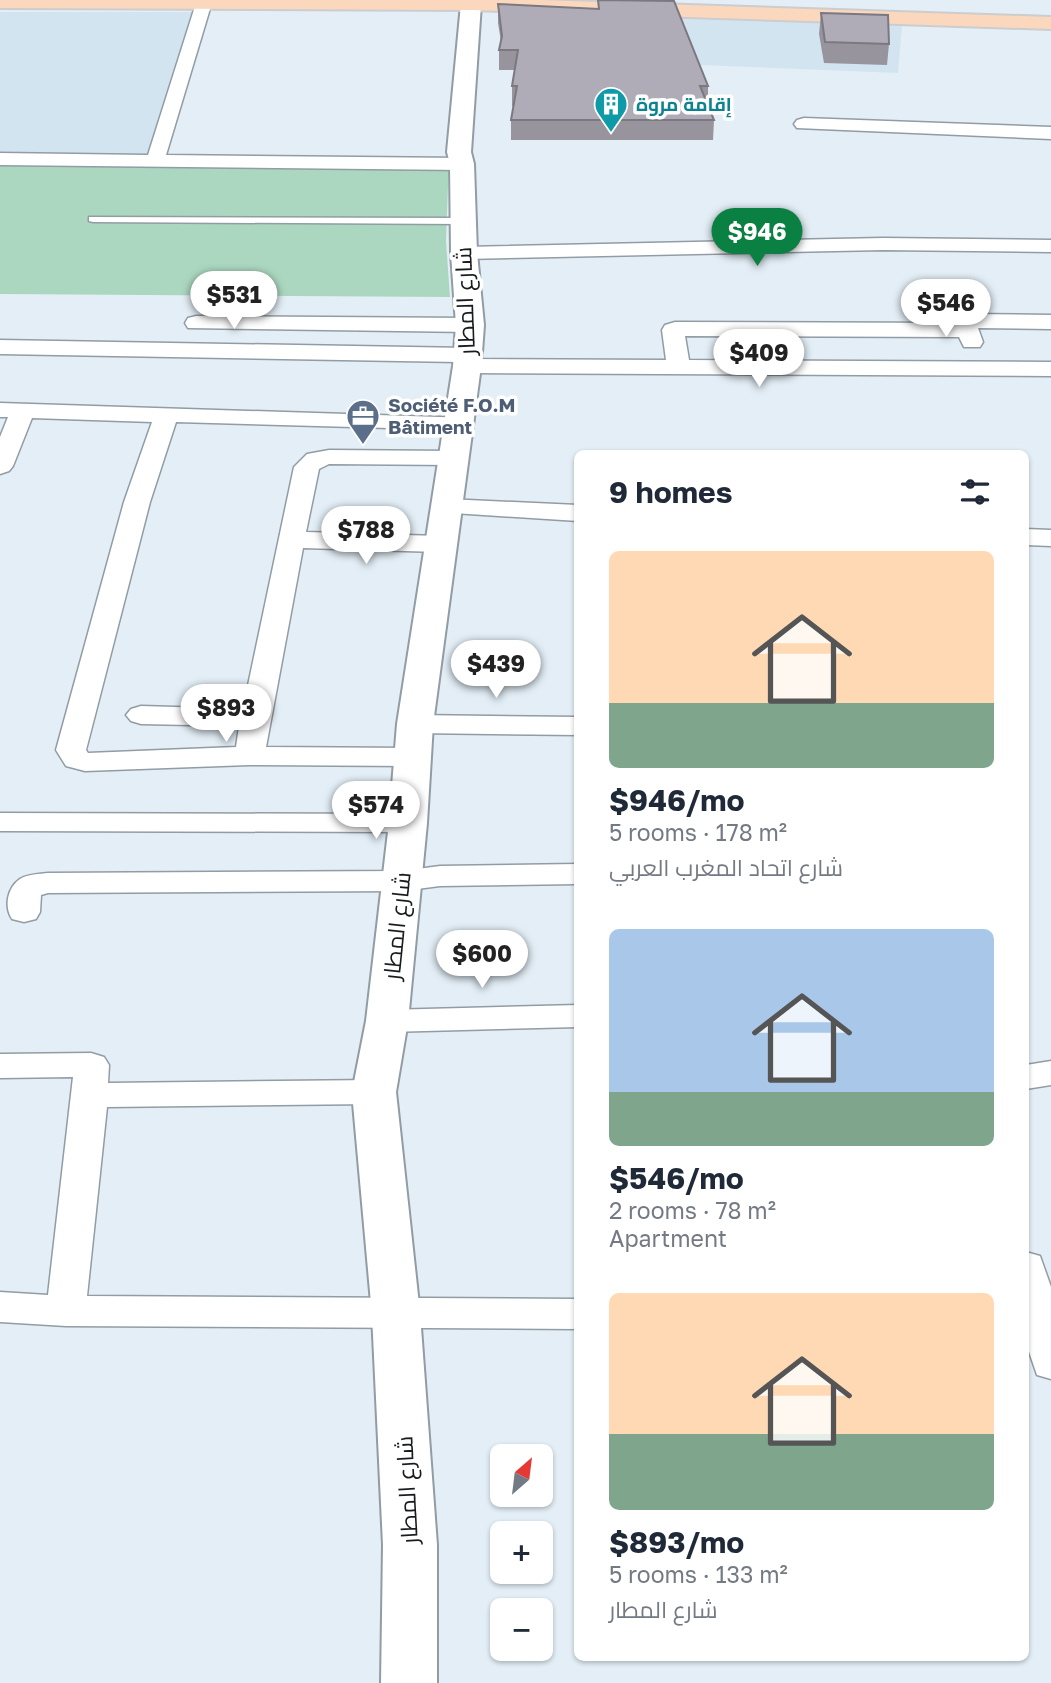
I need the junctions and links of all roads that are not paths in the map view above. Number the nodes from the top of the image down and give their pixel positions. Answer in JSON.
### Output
{"nodes":[{"id":1,"x":547,"y":0,"type":"edge"},
{"id":2,"x":0,"y":2,"type":"edge"},
{"id":3,"x":204,"y":2,"type":"junction"},
{"id":4,"x":471,"y":5,"type":"junction"},
{"id":5,"x":1051,"y":17,"type":"edge"},
{"id":6,"x":1051,"y":23,"type":"edge"},
{"id":7,"x":804,"y":124,"type":"dead end"},
{"id":8,"x":1051,"y":133,"type":"edge"},
{"id":9,"x":158,"y":153,"type":"dead end"},
{"id":10,"x":0,"y":159,"type":"edge"},
{"id":11,"x":462,"y":164,"type":"junction"},
{"id":12,"x":93,"y":219,"type":"dead end"},
{"id":13,"x":464,"y":237,"type":"junction"},
{"id":14,"x":1051,"y":246,"type":"edge"},
{"id":15,"x":1051,"y":322,"type":"edge"},
{"id":16,"x":195,"y":323,"type":"dead end"},
{"id":17,"x":967,"y":330,"type":"junction"},
{"id":18,"x":0,"y":347,"type":"edge"},
{"id":19,"x":468,"y":349,"type":"junction"},
{"id":20,"x":678,"y":366,"type":"junction"},
{"id":21,"x":982,"y":368,"type":"junction"},
{"id":22,"x":1051,"y":369,"type":"edge"},
{"id":23,"x":11,"y":411,"type":"edge"},
{"id":24,"x":167,"y":414,"type":"junction"},
{"id":25,"x":458,"y":440,"type":"junction"},
{"id":26,"x":0,"y":466,"type":"edge"},
{"id":27,"x":447,"y":507,"type":"junction"},
{"id":28,"x":574,"y":513,"type":"edge"},
{"id":29,"x":293,"y":540,"type":"junction"},
{"id":30,"x":439,"y":544,"type":"junction"},
{"id":31,"x":141,"y":715,"type":"dead end"},
{"id":32,"x":256,"y":718,"type":"junction"},
{"id":33,"x":574,"y":726,"type":"edge"},
{"id":34,"x":414,"y":741,"type":"junction"},
{"id":35,"x":249,"y":756,"type":"junction"},
{"id":36,"x":0,"y":822,"type":"edge"},
{"id":37,"x":408,"y":823,"type":"junction"},
{"id":38,"x":574,"y":874,"type":"edge"},
{"id":39,"x":401,"y":881,"type":"junction"},
{"id":40,"x":24,"y":912,"type":"dead end"},
{"id":41,"x":574,"y":1016,"type":"edge"},
{"id":42,"x":387,"y":1021,"type":"junction"},
{"id":43,"x":0,"y":1066,"type":"edge"},
{"id":44,"x":1051,"y":1073,"type":"edge"},
{"id":45,"x":1029,"y":1077,"type":"edge"},
{"id":46,"x":374,"y":1092,"type":"junction"},
{"id":47,"x":90,"y":1095,"type":"junction"},
{"id":48,"x":1029,"y":1278,"type":"edge"},
{"id":49,"x":0,"y":1307,"type":"edge"},
{"id":50,"x":66,"y":1311,"type":"junction"},
{"id":51,"x":1038,"y":1313,"type":"edge"},
{"id":52,"x":396,"y":1314,"type":"junction"},
{"id":53,"x":574,"y":1314,"type":"edge"},
{"id":54,"x":1051,"y":1364,"type":"edge"},
{"id":55,"x":409,"y":1683,"type":"edge"}],
"edges":[{"from":1,"to":5,"type":"main road"},
{"from":2,"to":3,"type":"main road"},
{"from":3,"to":4,"type":"main road"},
{"from":3,"to":9,"type":"street"},
{"from":4,"to":6,"type":"main road"},
{"from":4,"to":11,"type":"street","name":"شارع المطار"},
{"from":7,"to":8,"type":"street"},
{"from":10,"to":11,"type":"street"},
{"from":11,"to":13,"type":"street","name":"شارع المطار"},
{"from":12,"to":13,"type":"lane"},
{"from":13,"to":14,"type":"street"},
{"from":13,"to":19,"type":"street","name":"شارع المطار"},
{"from":15,"to":17,"type":"street"},
{"from":16,"to":19,"type":"street"},
{"from":17,"to":20,"type":"street"},
{"from":17,"to":21,"type":"street"},
{"from":18,"to":19,"type":"street"},
{"from":19,"to":20,"type":"street"},
{"from":19,"to":25,"type":"street","name":"شارع المطار"},
{"from":20,"to":21,"type":"street"},
{"from":21,"to":22,"type":"street"},
{"from":23,"to":24,"type":"street"},
{"from":23,"to":26,"type":"street"},
{"from":24,"to":25,"type":"street"},
{"from":24,"to":35,"type":"street"},
{"from":25,"to":27,"type":"street","name":"شارع المطار"},
{"from":25,"to":29,"type":"street"},
{"from":27,"to":28,"type":"street"},
{"from":27,"to":30,"type":"street","name":"شارع المطار"},
{"from":29,"to":30,"type":"street"},
{"from":29,"to":32,"type":"street"},
{"from":30,"to":34,"type":"street","name":"شارع المطار"},
{"from":31,"to":32,"type":"street"},
{"from":32,"to":35,"type":"street"},
{"from":33,"to":34,"type":"street"},
{"from":34,"to":35,"type":"street"},
{"from":34,"to":37,"type":"street","name":"شارع المطار"},
{"from":36,"to":37,"type":"street"},
{"from":37,"to":39,"type":"street","name":"شارع المطار"},
{"from":38,"to":39,"type":"street"},
{"from":39,"to":40,"type":"street"},
{"from":39,"to":42,"type":"street","name":"شارع المطار"},
{"from":41,"to":42,"type":"street"},
{"from":42,"to":46,"type":"street","name":"شارع المطار"},
{"from":43,"to":47,"type":"street"},
{"from":44,"to":45,"type":"street"},
{"from":46,"to":47,"type":"street"},
{"from":46,"to":52,"type":"street","name":"شارع المطار"},
{"from":47,"to":50,"type":"street"},
{"from":48,"to":51,"type":"street"},
{"from":49,"to":50,"type":"street"},
{"from":50,"to":52,"type":"street"},
{"from":51,"to":54,"type":"street"},
{"from":52,"to":53,"type":"street"},
{"from":52,"to":55,"type":"street","name":"شارع المطار"}]}
